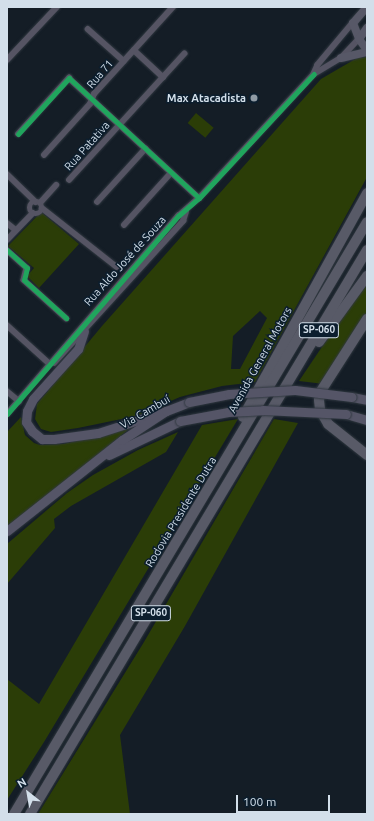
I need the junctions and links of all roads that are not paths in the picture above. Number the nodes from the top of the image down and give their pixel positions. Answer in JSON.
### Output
{"nodes":[{"id":1,"x":57,"y":7,"type":"edge"},
{"id":2,"x":167,"y":7,"type":"edge"},
{"id":3,"x":173,"y":7,"type":"edge"},
{"id":4,"x":367,"y":7,"type":"edge"},
{"id":5,"x":161,"y":18,"type":"junction"},
{"id":6,"x":353,"y":23,"type":"junction"},
{"id":7,"x":367,"y":28,"type":"edge"},
{"id":8,"x":88,"y":29,"type":"dead end"},
{"id":9,"x":359,"y":39,"type":"junction"},
{"id":10,"x":134,"y":50,"type":"junction"},
{"id":11,"x":367,"y":51,"type":"edge"},
{"id":12,"x":184,"y":54,"type":"dead end"},
{"id":13,"x":341,"y":58,"type":"junction"},
{"id":14,"x":7,"y":60,"type":"edge"},
{"id":15,"x":124,"y":61,"type":"junction"},
{"id":16,"x":314,"y":74,"type":"junction"},
{"id":17,"x":163,"y":77,"type":"junction"},
{"id":18,"x":92,"y":99,"type":"junction"},
{"id":19,"x":119,"y":125,"type":"junction"},
{"id":20,"x":18,"y":134,"type":"dead end"},
{"id":21,"x":145,"y":149,"type":"junction"},
{"id":22,"x":44,"y":155,"type":"dead end"},
{"id":23,"x":171,"y":173,"type":"junction"},
{"id":24,"x":7,"y":174,"type":"edge"},
{"id":25,"x":69,"y":180,"type":"dead end"},
{"id":26,"x":56,"y":185,"type":"dead end"},
{"id":27,"x":367,"y":193,"type":"edge"},
{"id":28,"x":199,"y":198,"type":"junction"},
{"id":29,"x":97,"y":202,"type":"dead end"},
{"id":30,"x":39,"y":204,"type":"junction"},
{"id":31,"x":186,"y":212,"type":"junction"},
{"id":32,"x":33,"y":213,"type":"junction"},
{"id":33,"x":367,"y":222,"type":"edge"},
{"id":34,"x":7,"y":223,"type":"edge"},
{"id":35,"x":124,"y":225,"type":"dead end"},
{"id":36,"x":16,"y":230,"type":"junction"},
{"id":37,"x":7,"y":240,"type":"edge"},
{"id":38,"x":7,"y":250,"type":"edge"},
{"id":39,"x":367,"y":250,"type":"edge"},
{"id":40,"x":117,"y":267,"type":"dead end"},
{"id":41,"x":367,"y":276,"type":"edge"},
{"id":42,"x":66,"y":318,"type":"dead end"},
{"id":43,"x":367,"y":319,"type":"edge"},
{"id":44,"x":7,"y":325,"type":"edge"},
{"id":45,"x":84,"y":331,"type":"junction"},
{"id":46,"x":50,"y":364,"type":"junction"},
{"id":47,"x":7,"y":391,"type":"edge"},
{"id":48,"x":367,"y":400,"type":"edge"},
{"id":49,"x":19,"y":401,"type":"junction"},
{"id":50,"x":166,"y":411,"type":"junction"},
{"id":51,"x":272,"y":411,"type":"junction"},
{"id":52,"x":7,"y":414,"type":"edge"},
{"id":53,"x":367,"y":420,"type":"edge"},
{"id":54,"x":367,"y":456,"type":"edge"},
{"id":55,"x":87,"y":467,"type":"junction"},
{"id":56,"x":7,"y":531,"type":"edge"},
{"id":57,"x":178,"y":540,"type":"junction"},
{"id":58,"x":14,"y":814,"type":"edge"},
{"id":59,"x":30,"y":814,"type":"edge"}],
"edges":[{"from":1,"to":14,"type":"street"},
{"from":2,"to":5,"type":"street"},
{"from":3,"to":5,"type":"street","name":"Rua 71"},
{"from":4,"to":6,"type":"main road"},
{"from":5,"to":10,"type":"street","name":"Rua 71"},
{"from":6,"to":9,"type":"main road"},
{"from":6,"to":16,"type":"street","name":"Rua Aldo José de Souza"},
{"from":7,"to":9,"type":"main road"},
{"from":8,"to":15,"type":"street"},
{"from":9,"to":11,"type":"main road"},
{"from":9,"to":13,"type":"street","name":"Rua Aldo José de Souza"},
{"from":10,"to":15,"type":"street","name":"Rua 71"},
{"from":10,"to":17,"type":"street"},
{"from":11,"to":13,"type":"main road"},
{"from":12,"to":17,"type":"street","name":"Rua Patativa"},
{"from":13,"to":16,"type":"street","name":"Rua Aldo José de Souza"},
{"from":15,"to":18,"type":"street","name":"Rua 71"},
{"from":16,"to":28,"type":"street","name":"Rua Aldo José de Souza"},
{"from":17,"to":19,"type":"street","name":"Rua Patativa"},
{"from":18,"to":19,"type":"street"},
{"from":18,"to":20,"type":"street"},
{"from":18,"to":22,"type":"street","name":"Rua 71"},
{"from":19,"to":21,"type":"street"},
{"from":19,"to":25,"type":"street","name":"Rua Patativa"},
{"from":21,"to":23,"type":"street"},
{"from":21,"to":29,"type":"street"},
{"from":23,"to":28,"type":"street"},
{"from":23,"to":35,"type":"street"},
{"from":24,"to":30,"type":"street"},
{"from":26,"to":30,"type":"street"},
{"from":27,"to":57,"type":"highway","name":"Avenida General Motors"},
{"from":28,"to":31,"type":"street","name":"Rua Aldo José de Souza"},
{"from":30,"to":32,"type":"street"},
{"from":30,"to":32,"type":"street"},
{"from":30,"to":40,"type":"street"},
{"from":31,"to":45,"type":"street","name":"Rua Aldo José de Souza"},
{"from":31,"to":46,"type":"street","name":"Rua Aldo José de Souza"},
{"from":32,"to":36,"type":"street"},
{"from":33,"to":57,"type":"highway","name":"Rodovia Presidente Dutra","number":"SP-060"},
{"from":34,"to":36,"type":"street"},
{"from":36,"to":37,"type":"street"},
{"from":38,"to":42,"type":"street"},
{"from":39,"to":51,"type":"highway","number":"SP-060"},
{"from":41,"to":51,"type":"highway"},
{"from":43,"to":54,"type":"highway"},
{"from":44,"to":46,"type":"street"},
{"from":45,"to":46,"type":"street","name":"Rua Aldo José de Souza"},
{"from":45,"to":50,"type":"main road"},
{"from":46,"to":49,"type":"street","name":"Rua Aldo José de Souza"},
{"from":47,"to":49,"type":"street"},
{"from":48,"to":50,"type":"main road","name":"Via Cambuí","bridge":true},
{"from":49,"to":52,"type":"street","name":"Rua Aldo José de Souza"},
{"from":50,"to":55,"type":"main road","name":"Via Cambuí"},
{"from":51,"to":59,"type":"highway","number":"SP-060"},
{"from":53,"to":55,"type":"main road","name":"Via Cambuí","bridge":true},
{"from":55,"to":56,"type":"main road","name":"Via Cambuí"},
{"from":57,"to":58,"type":"highway","name":"Rodovia Presidente Dutra","number":"SP-060"}]}
